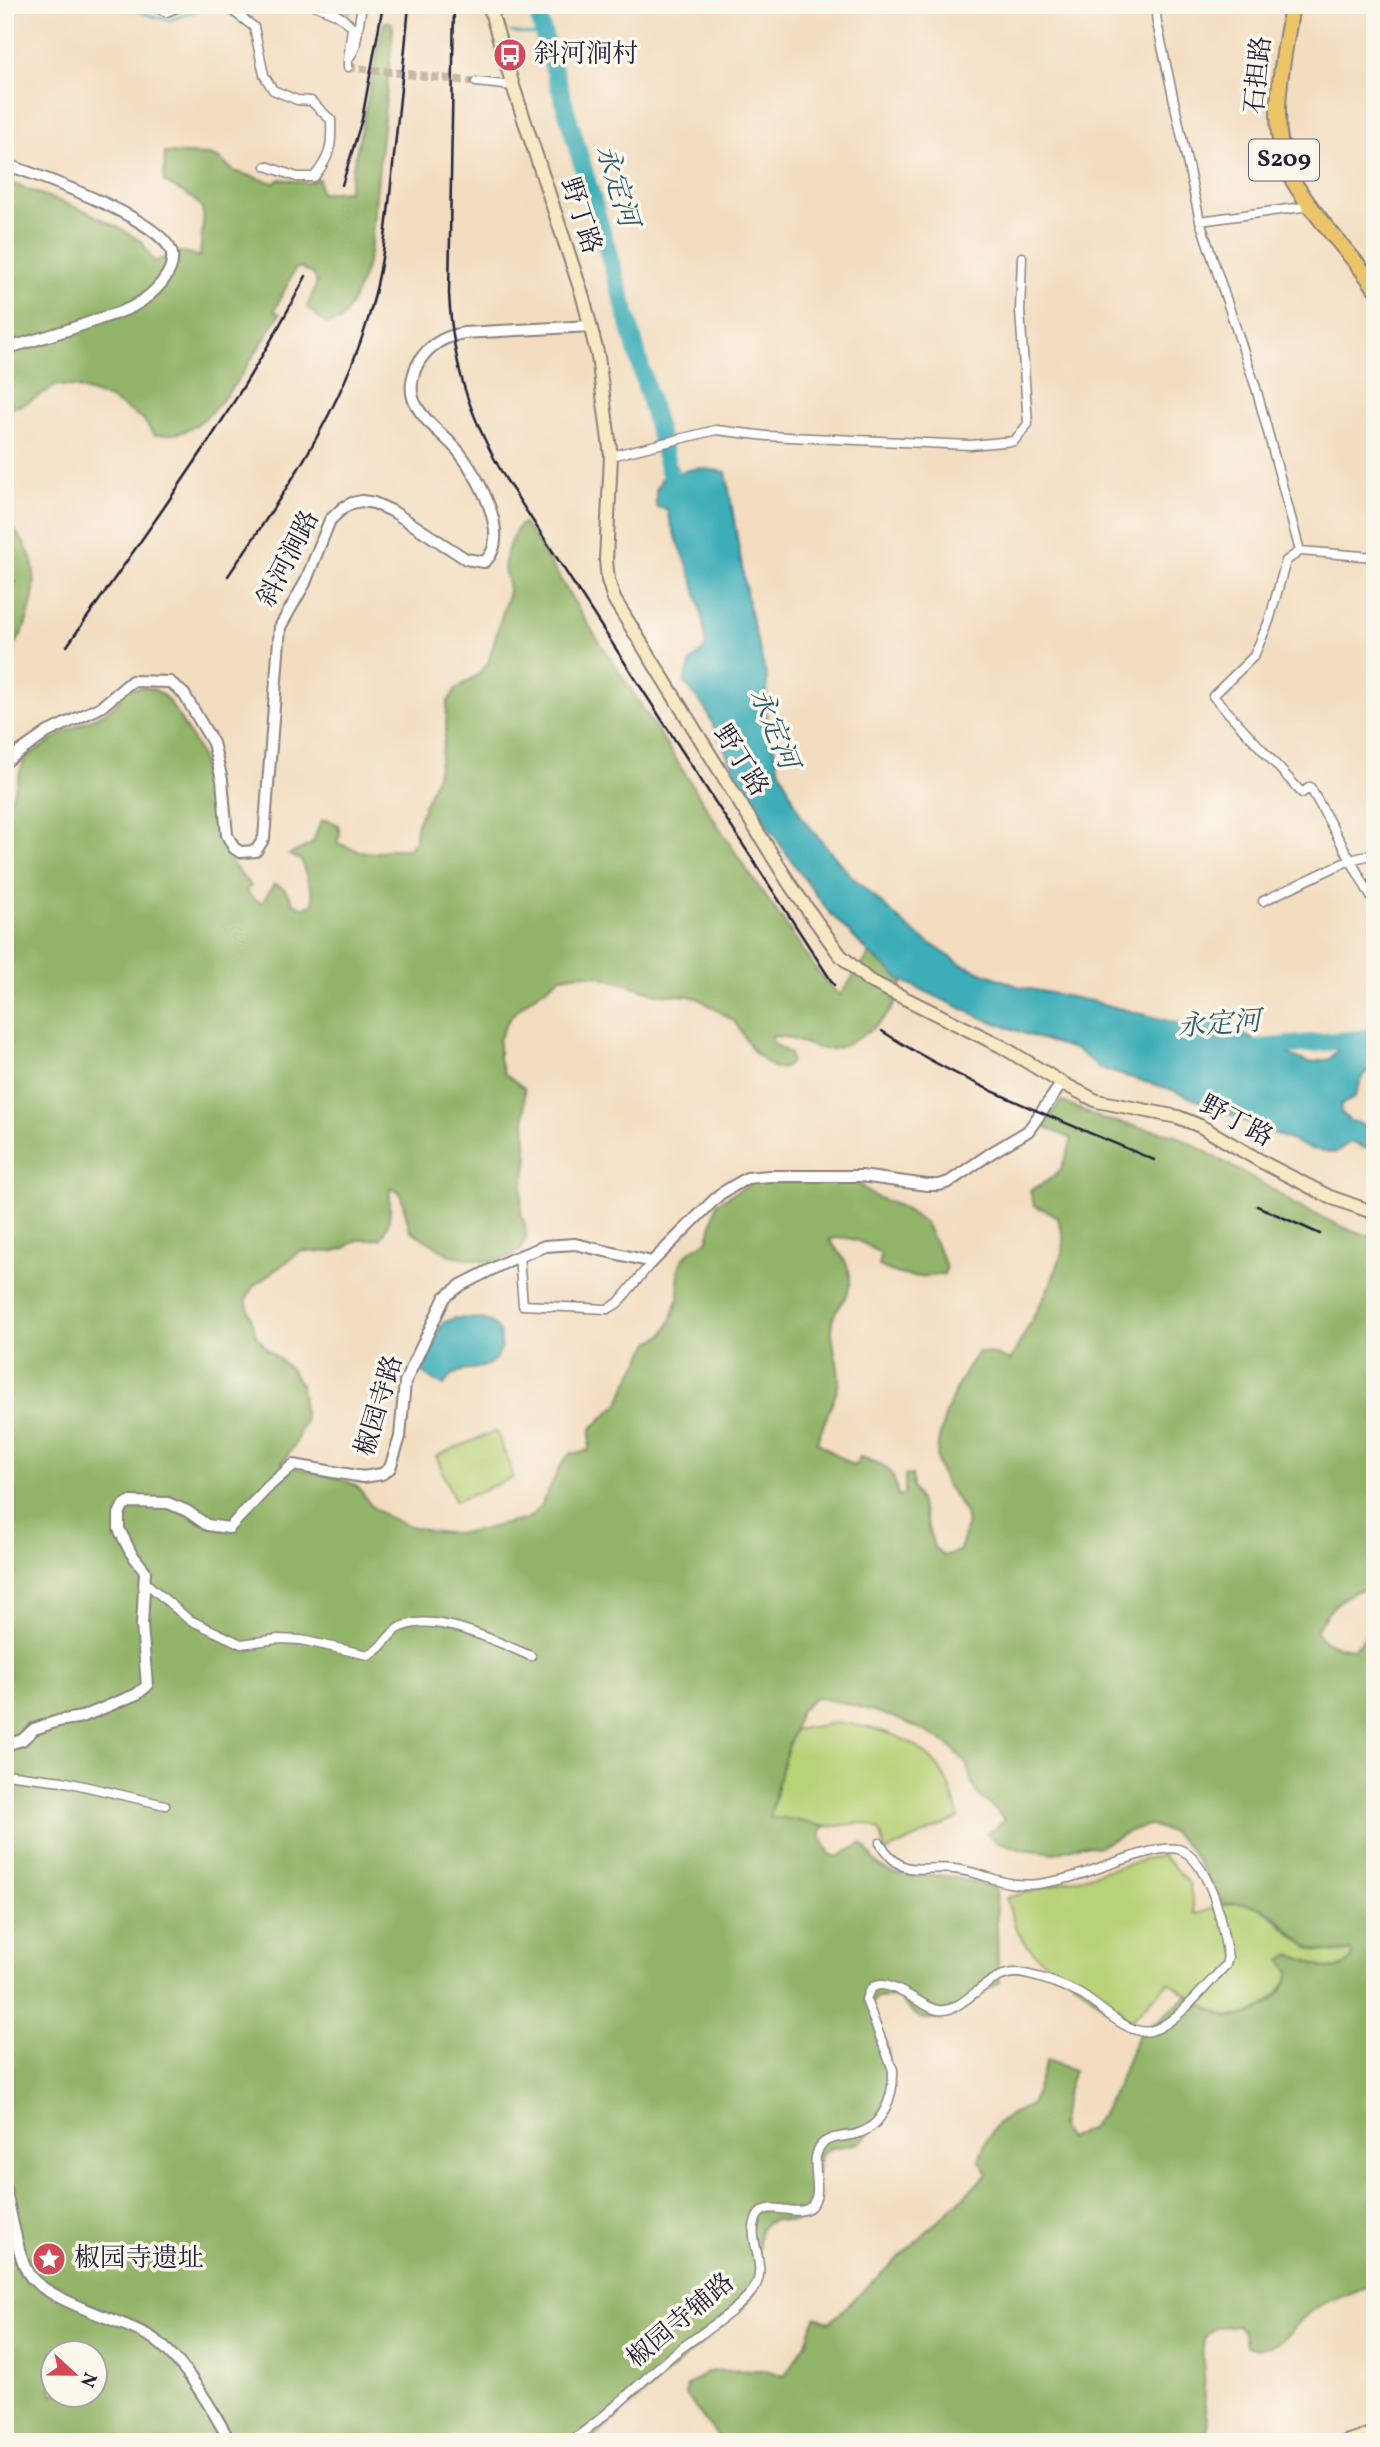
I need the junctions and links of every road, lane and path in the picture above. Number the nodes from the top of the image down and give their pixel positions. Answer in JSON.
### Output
{"nodes":[{"id":1,"x":151,"y":5,"type":"edge"},
{"id":2,"x":184,"y":5,"type":"edge"},
{"id":3,"x":362,"y":5,"type":"edge"},
{"id":4,"x":489,"y":5,"type":"edge"},
{"id":5,"x":1155,"y":5,"type":"edge"},
{"id":6,"x":1292,"y":5,"type":"edge"},
{"id":7,"x":225,"y":6,"type":"edge"},
{"id":8,"x":318,"y":7,"type":"edge"},
{"id":9,"x":476,"y":82,"type":"tunnel mouth"},
{"id":10,"x":513,"y":86,"type":"junction"},
{"id":11,"x":5,"y":164,"type":"edge"},
{"id":12,"x":266,"y":166,"type":"dead end"},
{"id":13,"x":1310,"y":206,"type":"junction"},
{"id":14,"x":1200,"y":221,"type":"junction"},
{"id":15,"x":1022,"y":257,"type":"dead end"},
{"id":16,"x":1375,"y":288,"type":"edge"},
{"id":17,"x":590,"y":326,"type":"junction"},
{"id":18,"x":5,"y":349,"type":"edge"},
{"id":19,"x":611,"y":456,"type":"junction"},
{"id":20,"x":1300,"y":551,"type":"junction"},
{"id":21,"x":1375,"y":556,"type":"edge"},
{"id":22,"x":5,"y":568,"type":"edge"},
{"id":23,"x":5,"y":587,"type":"edge"},
{"id":24,"x":5,"y":762,"type":"edge"},
{"id":25,"x":1375,"y":854,"type":"edge"},
{"id":26,"x":1350,"y":859,"type":"junction"},
{"id":27,"x":1263,"y":901,"type":"dead end"},
{"id":28,"x":1375,"y":904,"type":"edge"},
{"id":29,"x":1062,"y":1083,"type":"junction"},
{"id":30,"x":1375,"y":1213,"type":"edge"},
{"id":31,"x":519,"y":1256,"type":"junction"},
{"id":32,"x":652,"y":1262,"type":"junction"},
{"id":33,"x":145,"y":1582,"type":"junction"},
{"id":34,"x":531,"y":1656,"type":"dead end"},
{"id":35,"x":5,"y":1745,"type":"edge"},
{"id":36,"x":5,"y":1774,"type":"edge"},
{"id":37,"x":165,"y":1805,"type":"dead end"},
{"id":38,"x":880,"y":1843,"type":"dead end"},
{"id":39,"x":5,"y":2189,"type":"edge"},
{"id":40,"x":1375,"y":2433,"type":"edge"},
{"id":41,"x":230,"y":2442,"type":"edge"},
{"id":42,"x":569,"y":2442,"type":"edge"},
{"id":43,"x":1346,"y":2442,"type":"edge"}],
"edges":[{"from":1,"to":2,"type":"street"},
{"from":3,"to":8,"type":"street"},
{"from":4,"to":10,"type":"main road","name":"野丁路"},
{"from":5,"to":14,"type":"street"},
{"from":6,"to":13,"type":"main road","name":"石担路","number":"S209"},
{"from":7,"to":12,"type":"street"},
{"from":9,"to":10,"type":"street"},
{"from":10,"to":17,"type":"main road","name":"野丁路"},
{"from":11,"to":18,"type":"street"},
{"from":13,"to":14,"type":"street"},
{"from":13,"to":16,"type":"main road","name":"石担路","number":"S209"},
{"from":14,"to":20,"type":"street"},
{"from":15,"to":19,"type":"street"},
{"from":17,"to":19,"type":"main road","name":"野丁路"},
{"from":17,"to":24,"type":"street","name":"斜河涧路"},
{"from":19,"to":29,"type":"main road","name":"野丁路"},
{"from":20,"to":21,"type":"street"},
{"from":20,"to":26,"type":"street"},
{"from":22,"to":23,"type":"street"},
{"from":25,"to":26,"type":"street"},
{"from":26,"to":27,"type":"street"},
{"from":26,"to":28,"type":"street"},
{"from":29,"to":30,"type":"main road","name":"野丁路"},
{"from":29,"to":32,"type":"street"},
{"from":31,"to":32,"type":"street","name":"椒园寺路"},
{"from":31,"to":32,"type":"street"},
{"from":31,"to":33,"type":"street","name":"椒园寺路"},
{"from":33,"to":34,"type":"street"},
{"from":33,"to":35,"type":"street","name":"椒园寺路"},
{"from":36,"to":37,"type":"street"},
{"from":38,"to":42,"type":"street","name":"椒园寺辅路"},
{"from":39,"to":41,"type":"street"},
{"from":40,"to":43,"type":"main road"}]}
